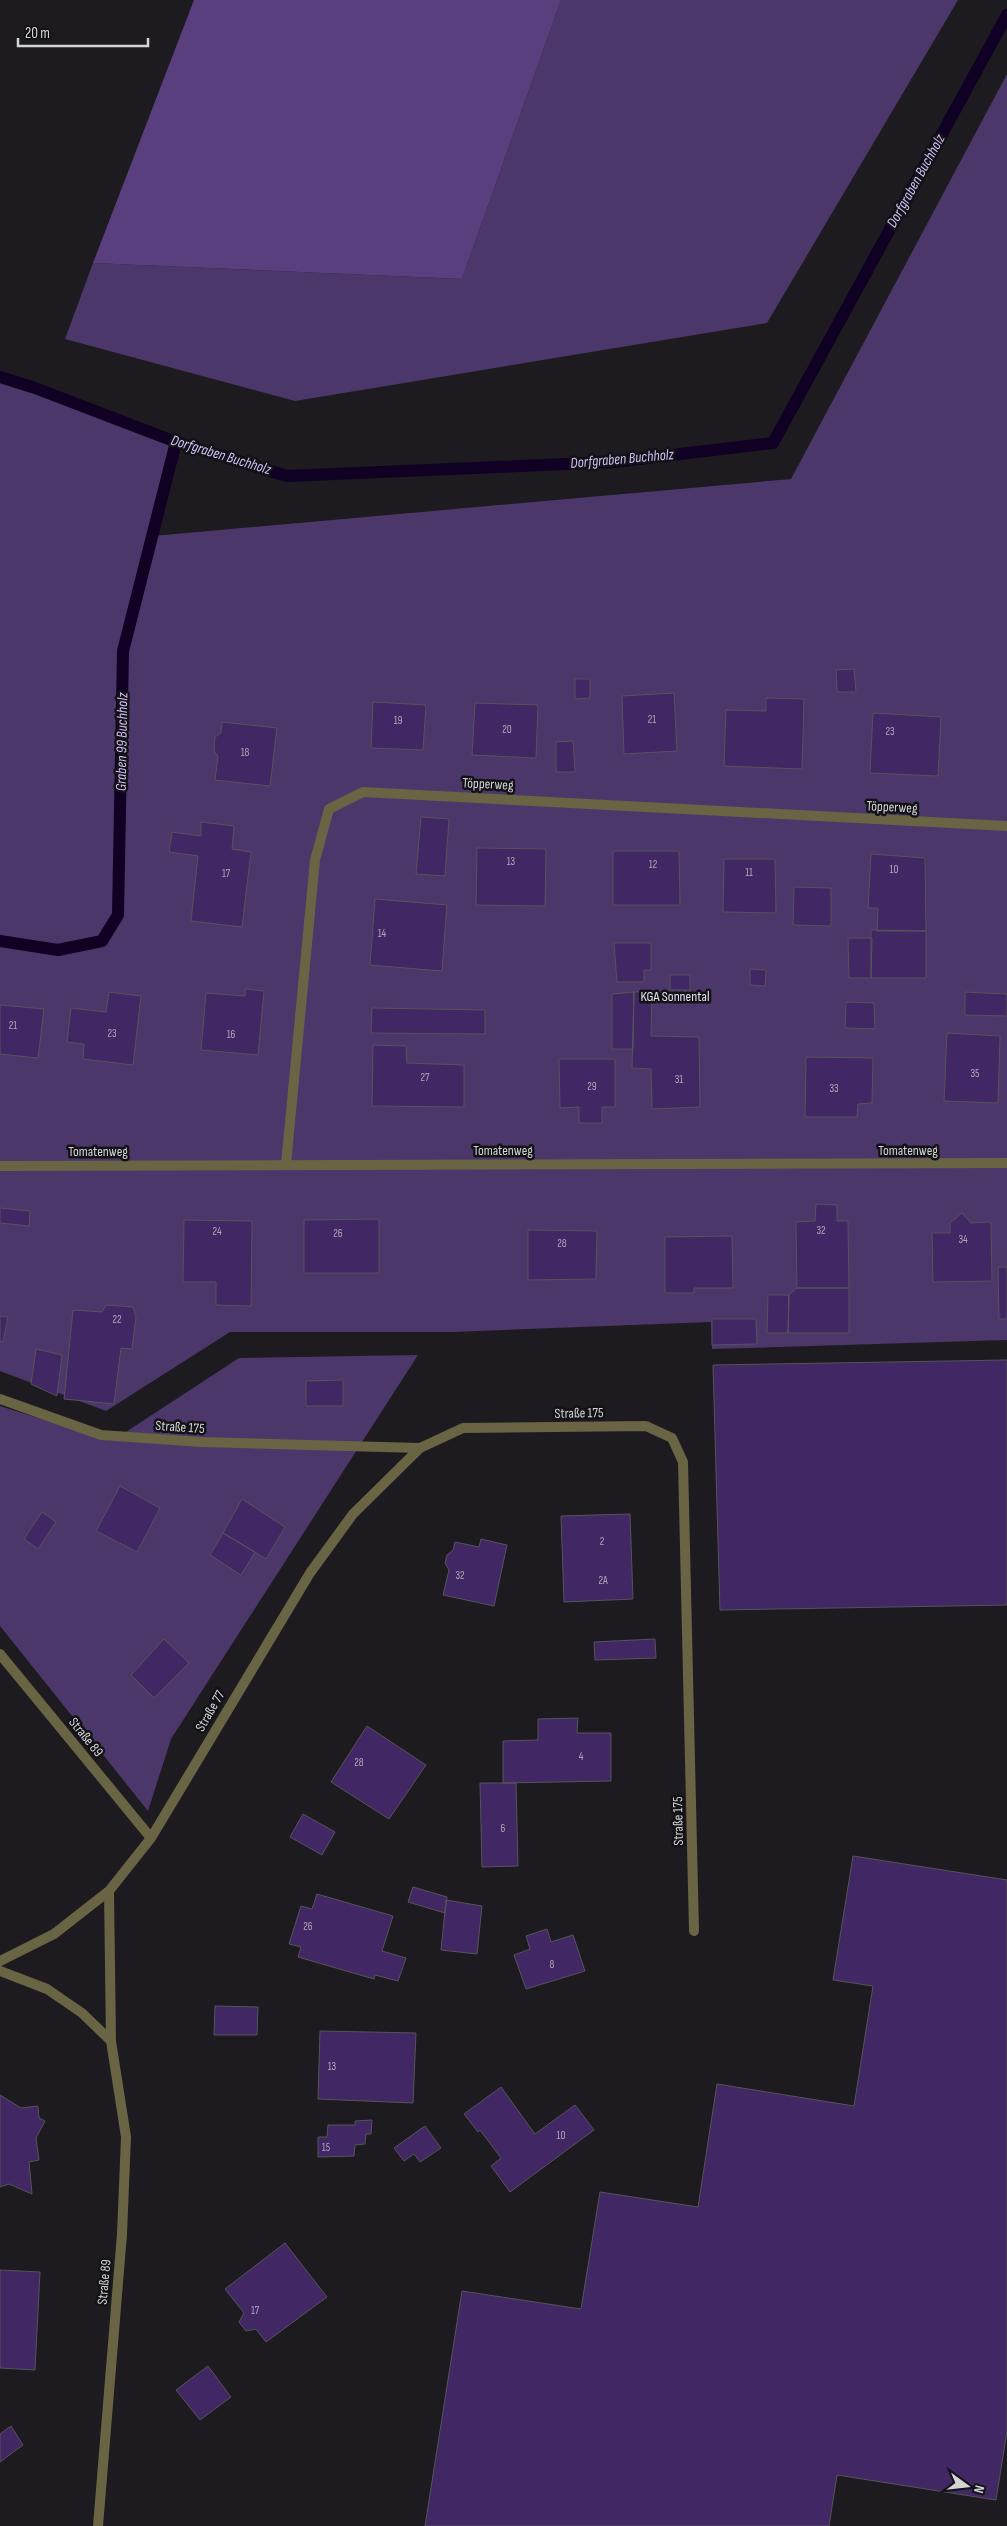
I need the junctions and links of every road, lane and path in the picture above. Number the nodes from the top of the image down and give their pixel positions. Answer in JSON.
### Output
{"nodes":[{"id":1,"x":1007,"y":826,"type":"edge"},
{"id":2,"x":1007,"y":1163,"type":"edge"},
{"id":3,"x":286,"y":1164,"type":"junction"},
{"id":4,"x":0,"y":1166,"type":"edge"},
{"id":5,"x":0,"y":1399,"type":"edge"},
{"id":6,"x":420,"y":1448,"type":"junction"},
{"id":7,"x":0,"y":1654,"type":"edge"},
{"id":8,"x":151,"y":1838,"type":"junction"},
{"id":9,"x":109,"y":1891,"type":"junction"},
{"id":10,"x":694,"y":1931,"type":"dead end"},
{"id":11,"x":0,"y":1961,"type":"edge"},
{"id":12,"x":0,"y":1971,"type":"edge"},
{"id":13,"x":112,"y":2041,"type":"junction"},
{"id":14,"x":98,"y":2526,"type":"edge"}],
"edges":[{"from":1,"to":3,"type":"street","name":"Töpperweg"},
{"from":2,"to":3,"type":"street","name":"Tomatenweg"},
{"from":3,"to":4,"type":"street","name":"Tomatenweg"},
{"from":5,"to":6,"type":"street","name":"Straße 175"},
{"from":6,"to":8,"type":"street","name":"Straße 77"},
{"from":6,"to":10,"type":"street","name":"Straße 175"},
{"from":7,"to":8,"type":"street","name":"Straße 89"},
{"from":8,"to":9,"type":"street","name":"Straße 77"},
{"from":9,"to":11,"type":"street","name":"Straße 77"},
{"from":9,"to":13,"type":"street","name":"Straße 89"},
{"from":12,"to":13,"type":"street"},
{"from":13,"to":14,"type":"street","name":"Straße 89"}]}
